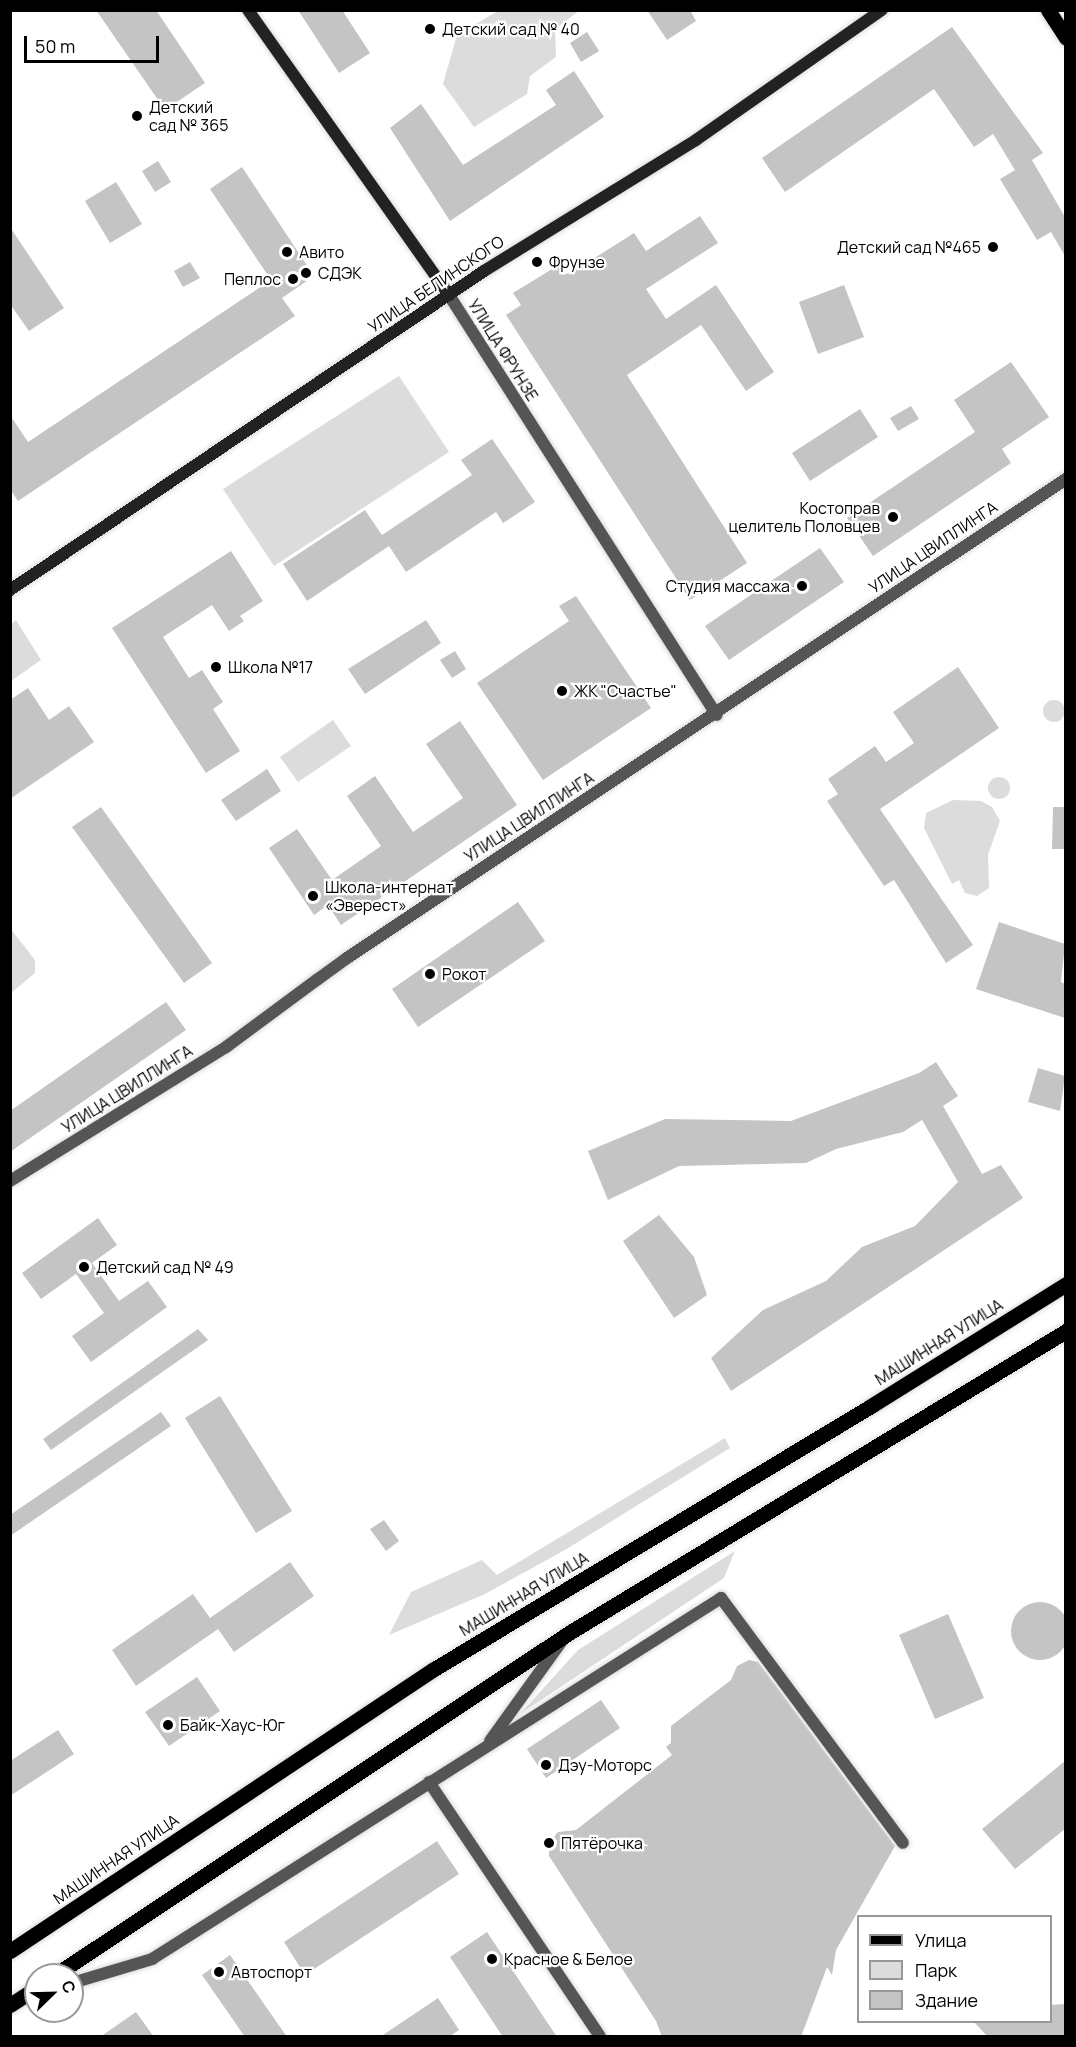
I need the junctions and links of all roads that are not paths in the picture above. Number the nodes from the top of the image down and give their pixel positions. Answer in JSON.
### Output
{"nodes":[{"id":1,"x":248,"y":10,"type":"edge"},
{"id":2,"x":882,"y":10,"type":"edge"},
{"id":3,"x":1048,"y":10,"type":"edge"},
{"id":4,"x":1065,"y":38,"type":"edge"},
{"id":5,"x":449,"y":295,"type":"junction"},
{"id":6,"x":1065,"y":479,"type":"edge"},
{"id":7,"x":10,"y":590,"type":"edge"},
{"id":8,"x":717,"y":715,"type":"junction"},
{"id":9,"x":10,"y":1181,"type":"edge"},
{"id":10,"x":1065,"y":1284,"type":"edge"},
{"id":11,"x":1065,"y":1331,"type":"edge"},
{"id":12,"x":567,"y":1634,"type":"junction"},
{"id":13,"x":486,"y":1747,"type":"junction"},
{"id":14,"x":429,"y":1782,"type":"junction"},
{"id":15,"x":903,"y":1842,"type":"dead end"},
{"id":16,"x":10,"y":1951,"type":"edge"},
{"id":17,"x":73,"y":1963,"type":"edge"},
{"id":18,"x":84,"y":1979,"type":"edge"},
{"id":19,"x":600,"y":2037,"type":"edge"}],
"edges":[{"from":1,"to":5,"type":"main road","name":"УЛИЦА ФРУНЗЕ"},
{"from":2,"to":5,"type":"main road","name":"УЛИЦА БЕЛИНСКОГО"},
{"from":3,"to":4,"type":"main road"},
{"from":5,"to":7,"type":"main road","name":"УЛИЦА БЕЛИНСКОГО"},
{"from":5,"to":8,"type":"street","name":"УЛИЦА ФРУНЗЕ"},
{"from":6,"to":8,"type":"street","name":"УЛИЦА ЦВИЛЛИНГА"},
{"from":8,"to":9,"type":"street","name":"УЛИЦА ЦВИЛЛИНГА"},
{"from":10,"to":16,"type":"main road","name":"МАШИННАЯ УЛИЦА"},
{"from":11,"to":12,"type":"main road"},
{"from":12,"to":13,"type":"street"},
{"from":12,"to":17,"type":"main road"},
{"from":13,"to":14,"type":"street"},
{"from":13,"to":15,"type":"street"},
{"from":14,"to":18,"type":"street"},
{"from":14,"to":19,"type":"street"}]}
